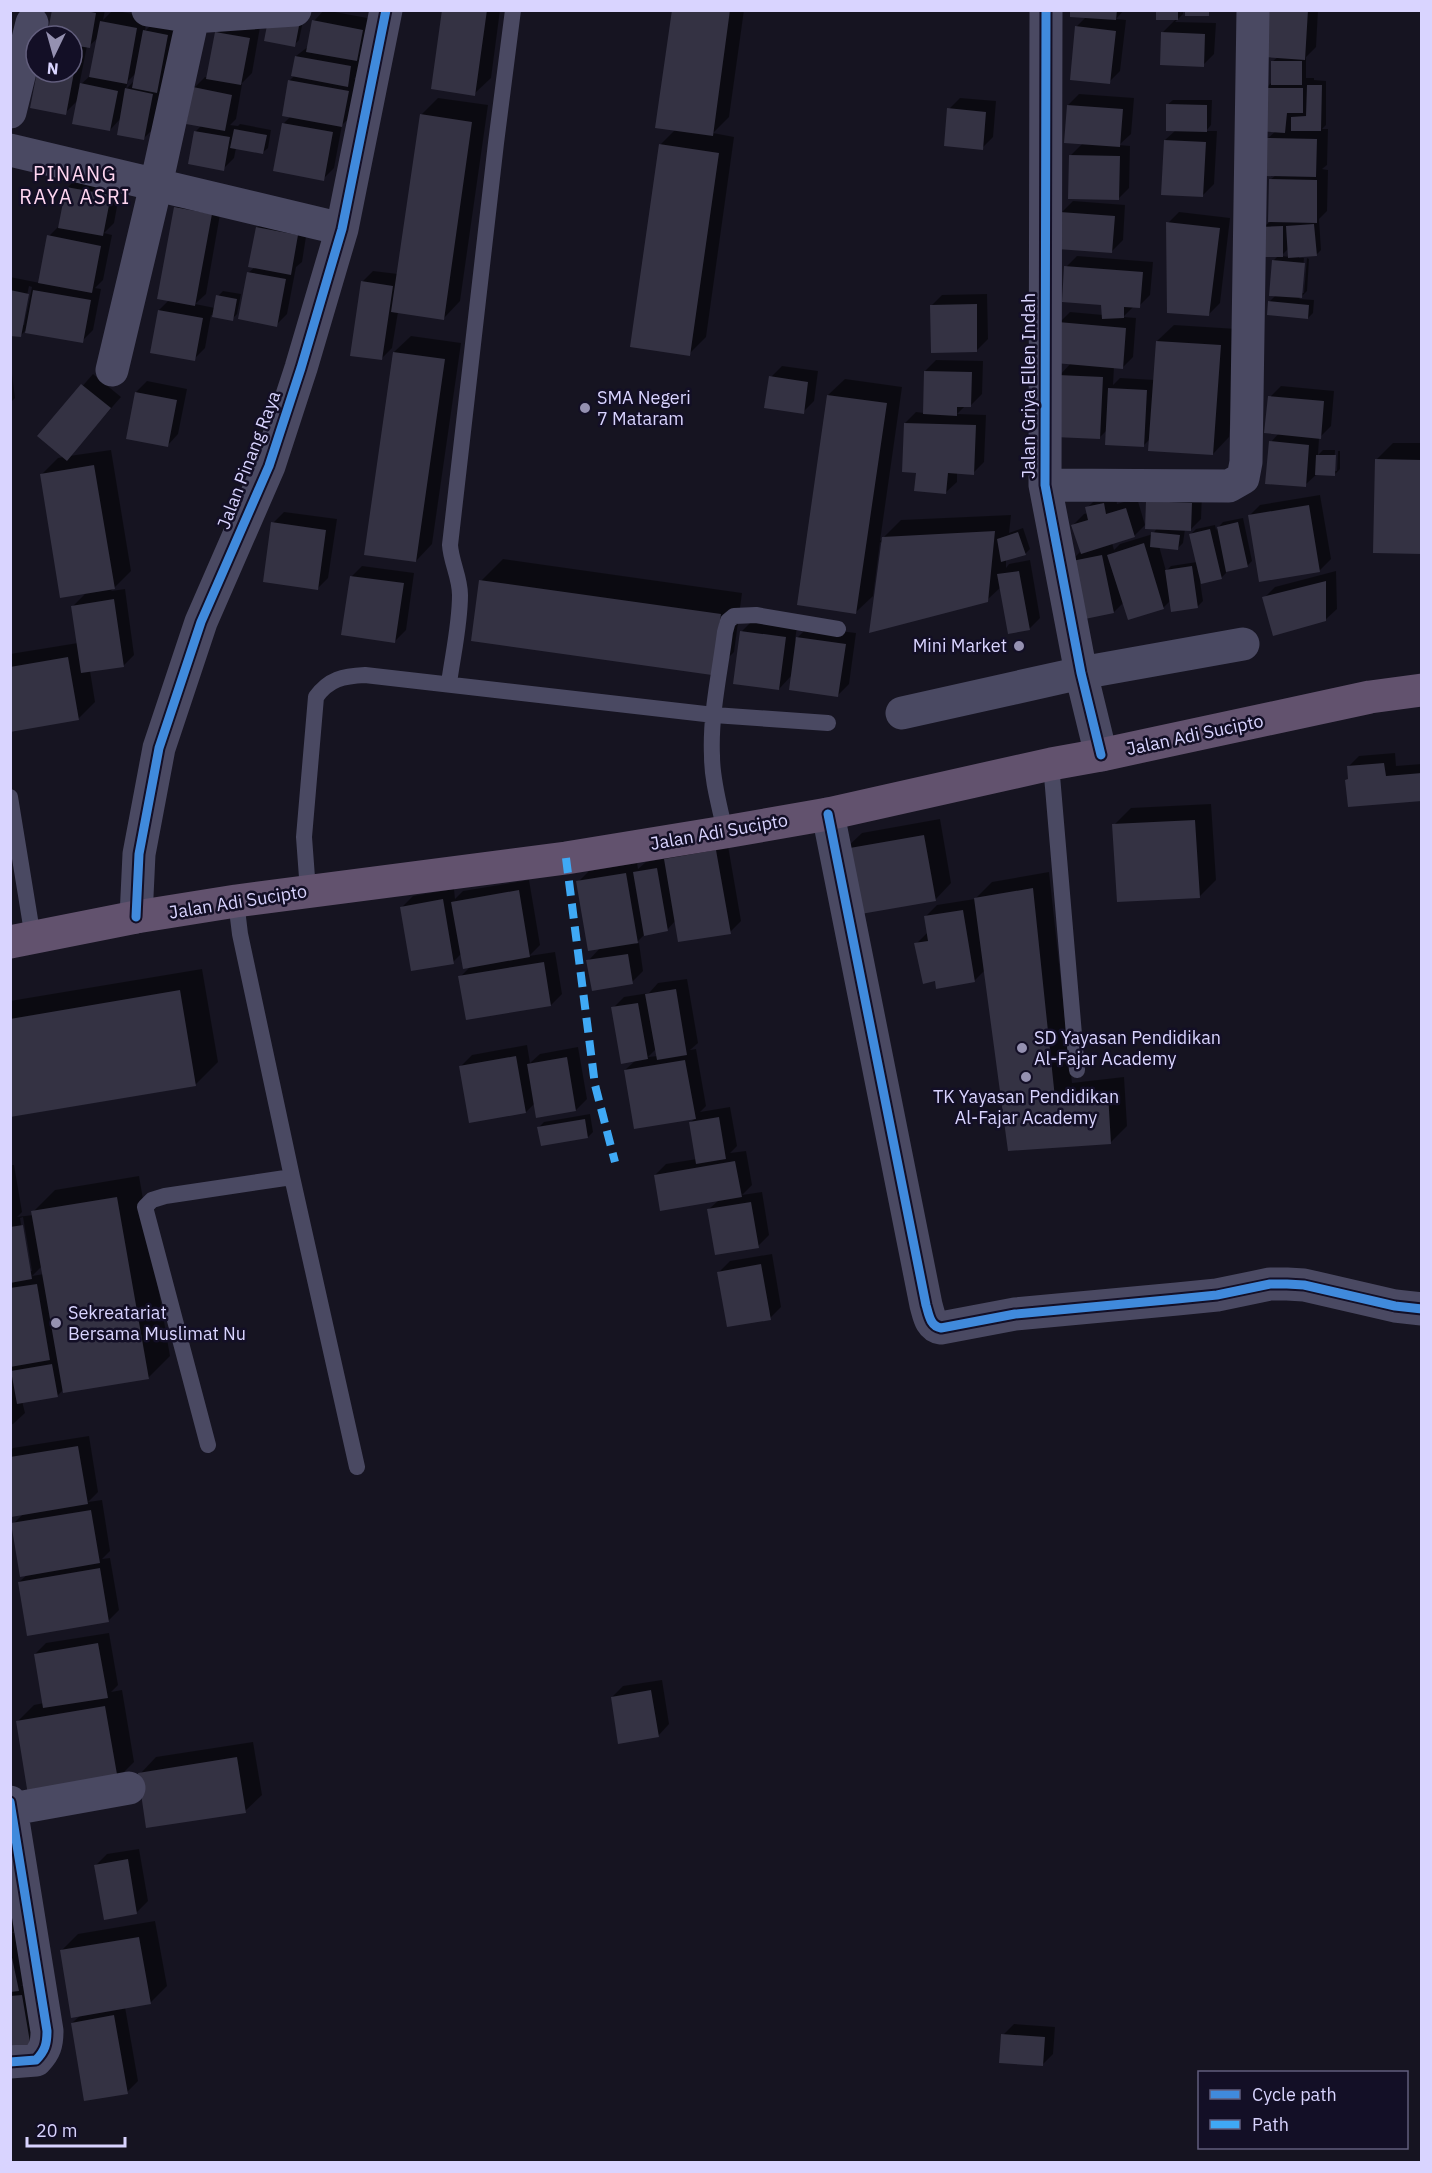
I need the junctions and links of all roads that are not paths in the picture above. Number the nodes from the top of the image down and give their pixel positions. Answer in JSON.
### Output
{"nodes":[{"id":1,"x":148,"y":10,"type":"edge"},
{"id":2,"x":295,"y":10,"type":"edge"},
{"id":3,"x":386,"y":10,"type":"edge"},
{"id":4,"x":513,"y":10,"type":"edge"},
{"id":5,"x":1046,"y":10,"type":"edge"},
{"id":6,"x":1252,"y":10,"type":"edge"},
{"id":7,"x":193,"y":17,"type":"junction"},
{"id":8,"x":32,"y":23,"type":"dead end"},
{"id":9,"x":10,"y":112,"type":"edge"},
{"id":10,"x":10,"y":150,"type":"edge"},
{"id":11,"x":156,"y":185,"type":"junction"},
{"id":12,"x":342,"y":229,"type":"junction"},
{"id":13,"x":112,"y":370,"type":"dead end"},
{"id":14,"x":1045,"y":485,"type":"junction"},
{"id":15,"x":838,"y":629,"type":"dead end"},
{"id":16,"x":1243,"y":644,"type":"dead end"},
{"id":17,"x":450,"y":683,"type":"junction"},
{"id":18,"x":1422,"y":690,"type":"edge"},
{"id":19,"x":1087,"y":696,"type":"junction"},
{"id":20,"x":902,"y":714,"type":"dead end"},
{"id":21,"x":714,"y":715,"type":"junction"},
{"id":22,"x":828,"y":723,"type":"dead end"},
{"id":23,"x":1101,"y":755,"type":"junction"},
{"id":24,"x":1051,"y":764,"type":"junction"},
{"id":25,"x":10,"y":797,"type":"edge"},
{"id":26,"x":828,"y":813,"type":"junction"},
{"id":27,"x":725,"y":832,"type":"junction"},
{"id":28,"x":307,"y":878,"type":"junction"},
{"id":29,"x":236,"y":901,"type":"junction"},
{"id":30,"x":136,"y":918,"type":"junction"},
{"id":31,"x":22,"y":940,"type":"edge"},
{"id":32,"x":1077,"y":1070,"type":"dead end"},
{"id":33,"x":292,"y":1177,"type":"junction"},
{"id":34,"x":1422,"y":1310,"type":"edge"},
{"id":35,"x":208,"y":1445,"type":"dead end"},
{"id":36,"x":357,"y":1467,"type":"dead end"},
{"id":37,"x":129,"y":1788,"type":"dead end"},
{"id":38,"x":11,"y":1806,"type":"edge"},
{"id":39,"x":10,"y":2062,"type":"edge"}],
"edges":[{"from":1,"to":7,"type":"street"},
{"from":2,"to":7,"type":"street"},
{"from":3,"to":12,"type":"street","name":"Jalan Pinang Raya"},
{"from":4,"to":17,"type":"lane"},
{"from":5,"to":14,"type":"street","name":"Jalan Griya Ellen Indah"},
{"from":6,"to":14,"type":"street","name":"Jalan Griya Ellen Indah"},
{"from":7,"to":11,"type":"street"},
{"from":8,"to":9,"type":"street"},
{"from":10,"to":11,"type":"street"},
{"from":11,"to":12,"type":"street"},
{"from":11,"to":13,"type":"street"},
{"from":12,"to":30,"type":"street","name":"Jalan Pinang Raya"},
{"from":14,"to":19,"type":"street","name":"Jalan Griya Ellen Indah"},
{"from":15,"to":21,"type":"lane"},
{"from":16,"to":19,"type":"street"},
{"from":17,"to":21,"type":"lane"},
{"from":17,"to":28,"type":"lane"},
{"from":18,"to":23,"type":"highway","name":"Jalan Adi Sucipto"},
{"from":19,"to":20,"type":"street"},
{"from":19,"to":23,"type":"street","name":"Jalan Griya Ellen Indah"},
{"from":21,"to":22,"type":"lane"},
{"from":21,"to":27,"type":"lane"},
{"from":23,"to":24,"type":"highway","name":"Jalan Adi Sucipto"},
{"from":24,"to":26,"type":"highway","name":"Jalan Adi Sucipto"},
{"from":24,"to":32,"type":"lane"},
{"from":25,"to":31,"type":"lane"},
{"from":26,"to":27,"type":"highway","name":"Jalan Adi Sucipto"},
{"from":26,"to":34,"type":"street"},
{"from":27,"to":28,"type":"highway","name":"Jalan Adi Sucipto"},
{"from":28,"to":29,"type":"highway","name":"Jalan Adi Sucipto"},
{"from":29,"to":30,"type":"highway","name":"Jalan Adi Sucipto"},
{"from":29,"to":33,"type":"lane"},
{"from":30,"to":31,"type":"highway","name":"Jalan Adi Sucipto"},
{"from":33,"to":35,"type":"lane"},
{"from":33,"to":36,"type":"lane"},
{"from":37,"to":38,"type":"street"},
{"from":38,"to":39,"type":"street"}]}
